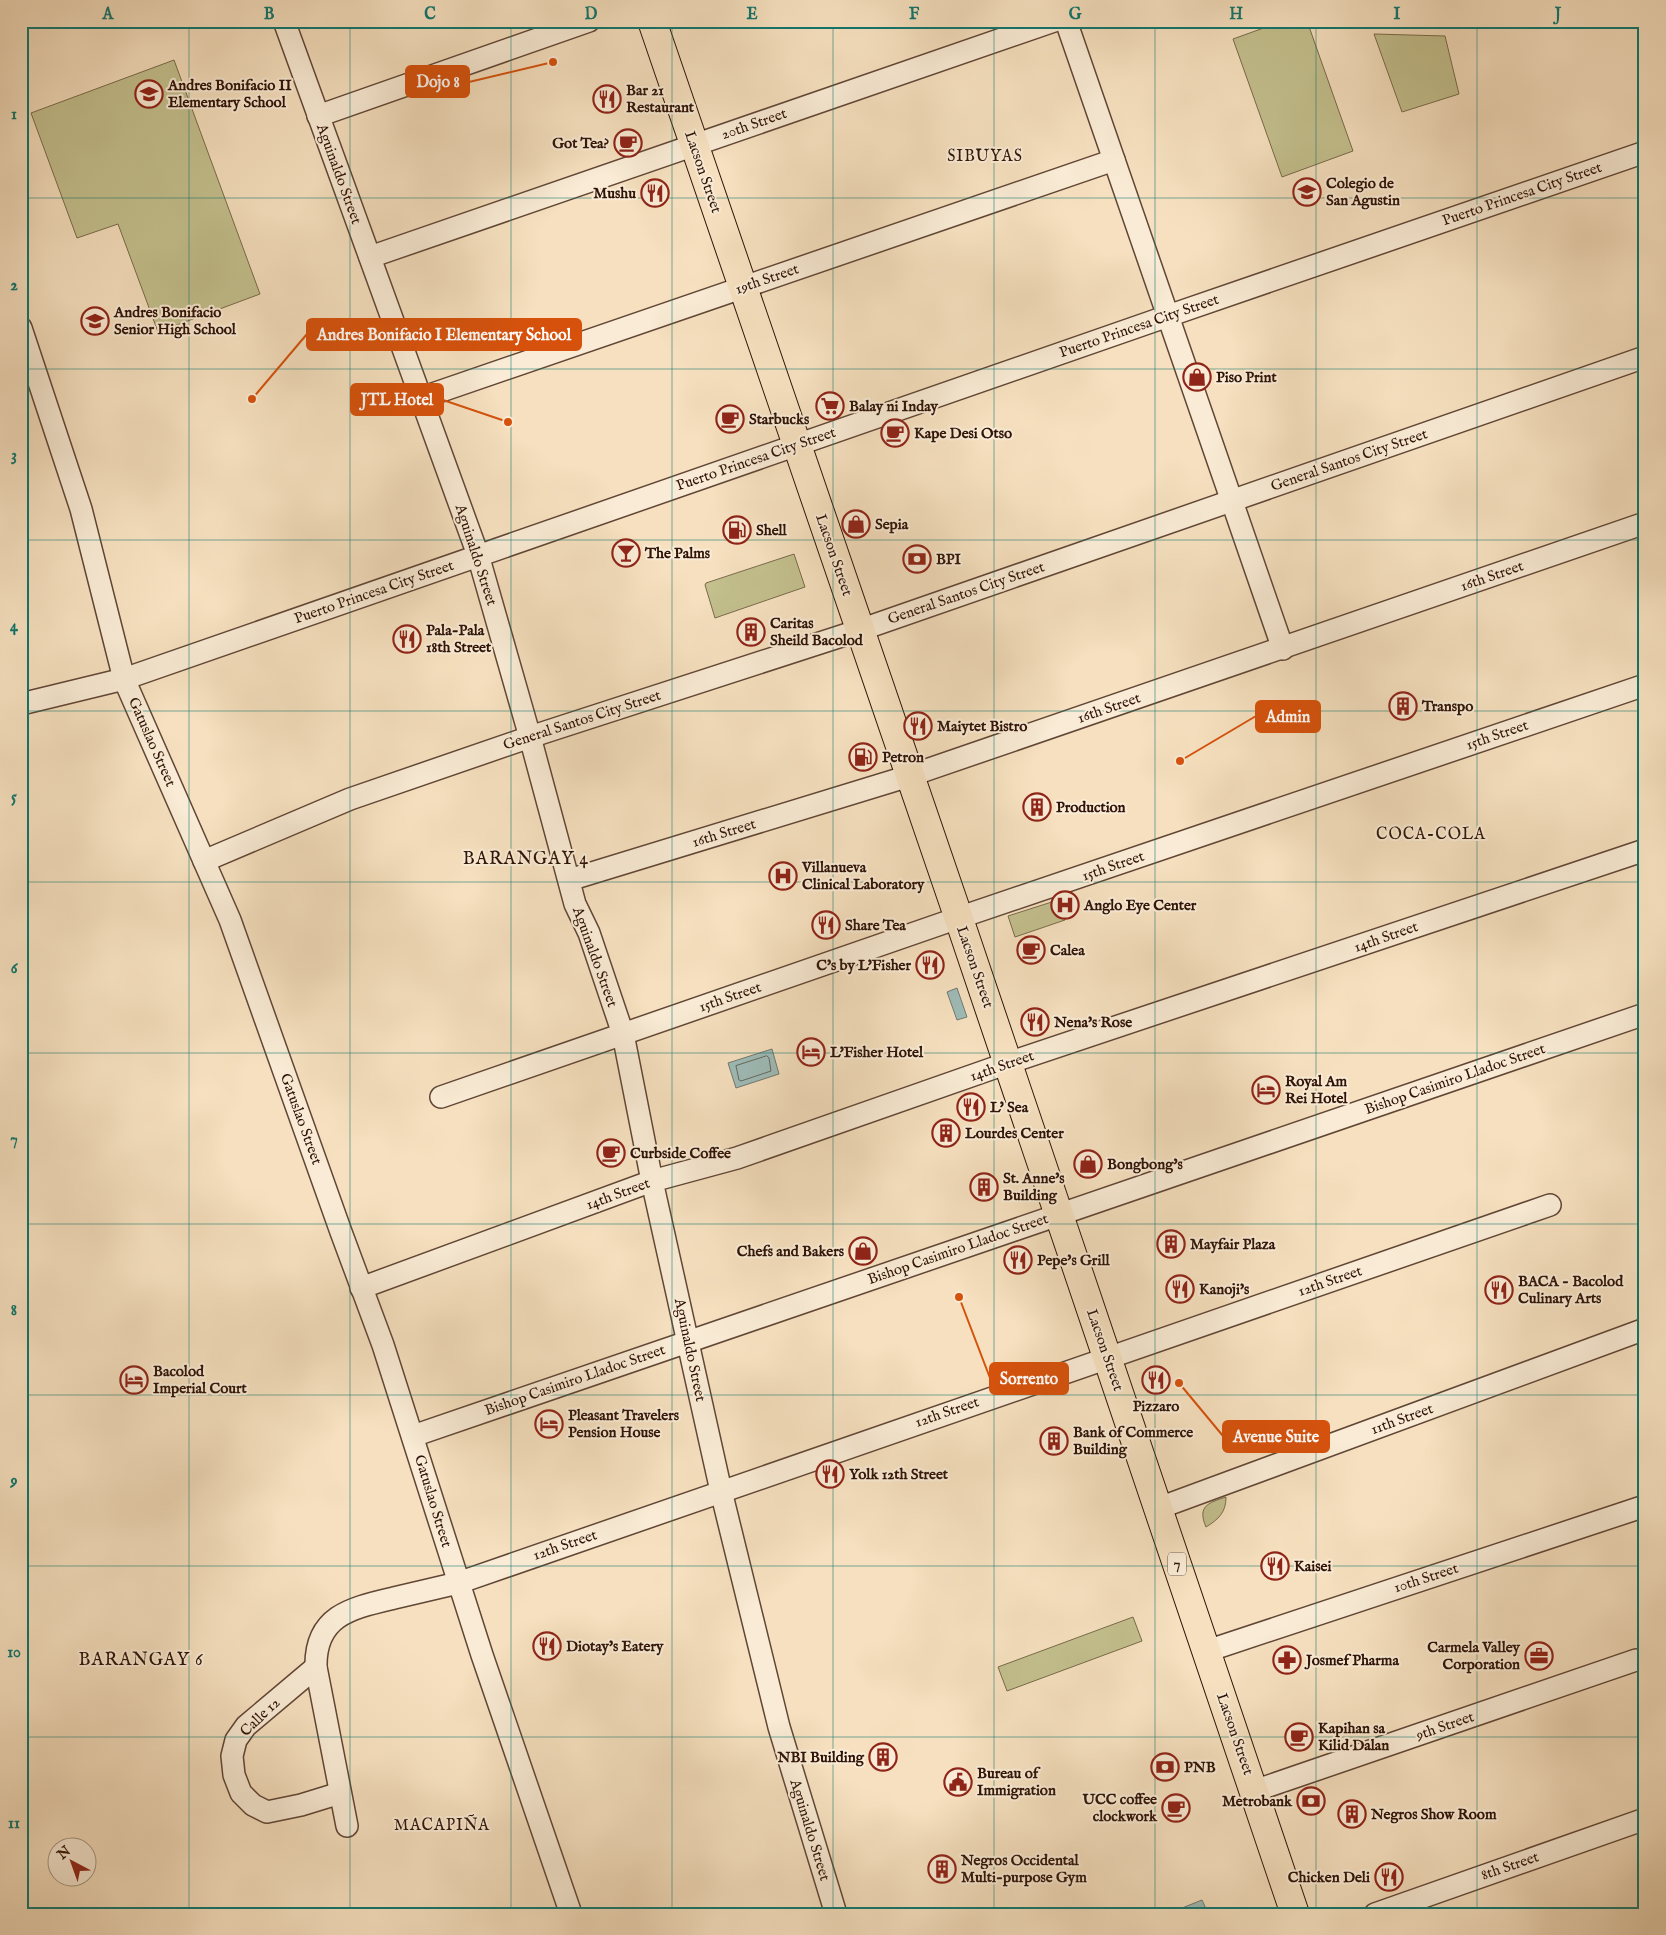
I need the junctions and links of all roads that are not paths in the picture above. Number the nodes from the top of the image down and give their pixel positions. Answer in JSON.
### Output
{"nodes":[{"id":1,"x":284,"y":21,"type":"edge"},
{"id":2,"x":589,"y":21,"type":"edge"},
{"id":3,"x":652,"y":21,"type":"edge"},
{"id":4,"x":1054,"y":21,"type":"edge"},
{"id":5,"x":1066,"y":21,"type":"edge"},
{"id":6,"x":318,"y":116,"type":"junction"},
{"id":7,"x":694,"y":145,"type":"junction"},
{"id":8,"x":1645,"y":152,"type":"edge"},
{"id":9,"x":1114,"y":160,"type":"junction"},
{"id":10,"x":370,"y":257,"type":"junction"},
{"id":11,"x":743,"y":288,"type":"junction"},
{"id":12,"x":1168,"y":316,"type":"junction"},
{"id":13,"x":21,"y":328,"type":"edge"},
{"id":14,"x":1645,"y":357,"type":"edge"},
{"id":15,"x":29,"y":375,"type":"edge"},
{"id":16,"x":421,"y":398,"type":"junction"},
{"id":17,"x":796,"y":445,"type":"junction"},
{"id":18,"x":1232,"y":501,"type":"junction"},
{"id":19,"x":1645,"y":524,"type":"edge"},
{"id":20,"x":478,"y":555,"type":"junction"},
{"id":21,"x":860,"y":630,"type":"junction"},
{"id":22,"x":1283,"y":649,"type":"junction"},
{"id":23,"x":124,"y":679,"type":"junction"},
{"id":24,"x":1645,"y":685,"type":"edge"},
{"id":25,"x":21,"y":704,"type":"edge"},
{"id":26,"x":530,"y":737,"type":"junction"},
{"id":27,"x":909,"y":776,"type":"junction"},
{"id":28,"x":1645,"y":850,"type":"edge"},
{"id":29,"x":204,"y":860,"type":"junction"},
{"id":30,"x":569,"y":880,"type":"junction"},
{"id":31,"x":958,"y":918,"type":"junction"},
{"id":32,"x":1645,"y":1014,"type":"edge"},
{"id":33,"x":623,"y":1034,"type":"junction"},
{"id":34,"x":1008,"y":1064,"type":"junction"},
{"id":35,"x":441,"y":1098,"type":"dead end"},
{"id":36,"x":652,"y":1181,"type":"junction"},
{"id":37,"x":1550,"y":1204,"type":"dead end"},
{"id":38,"x":1059,"y":1214,"type":"junction"},
{"id":39,"x":361,"y":1288,"type":"junction"},
{"id":40,"x":1645,"y":1329,"type":"edge"},
{"id":41,"x":688,"y":1340,"type":"junction"},
{"id":42,"x":1107,"y":1357,"type":"junction"},
{"id":43,"x":413,"y":1436,"type":"junction"},
{"id":44,"x":721,"y":1491,"type":"junction"},
{"id":45,"x":1645,"y":1506,"type":"edge"},
{"id":46,"x":1158,"y":1508,"type":"junction"},
{"id":47,"x":458,"y":1582,"type":"junction"},
{"id":48,"x":1206,"y":1651,"type":"junction"},
{"id":49,"x":1636,"y":1660,"type":"dead end"},
{"id":50,"x":316,"y":1667,"type":"junction"},
{"id":51,"x":1254,"y":1791,"type":"junction"},
{"id":52,"x":340,"y":1793,"type":"junction"},
{"id":53,"x":1645,"y":1819,"type":"edge"},
{"id":54,"x":347,"y":1826,"type":"dead end"},
{"id":55,"x":571,"y":1914,"type":"edge"},
{"id":56,"x":836,"y":1914,"type":"edge"},
{"id":57,"x":1296,"y":1914,"type":"edge"},
{"id":58,"x":1375,"y":1914,"type":"edge"}],
"edges":[{"from":1,"to":6,"type":"street","name":"Aguinaldo Street"},
{"from":2,"to":6,"type":"street"},
{"from":3,"to":7,"type":"main road","name":"Lacson Street","number":"7"},
{"from":4,"to":7,"type":"street","name":"20th Street"},
{"from":5,"to":9,"type":"street"},
{"from":6,"to":10,"type":"street","name":"Aguinaldo Street"},
{"from":7,"to":10,"type":"street","name":"20th Street"},
{"from":7,"to":11,"type":"main road","name":"Lacson Street","number":"7"},
{"from":8,"to":12,"type":"street","name":"Puerto Princesa City Street"},
{"from":9,"to":11,"type":"street","name":"19th Street"},
{"from":9,"to":12,"type":"street"},
{"from":10,"to":16,"type":"street","name":"Aguinaldo Street"},
{"from":11,"to":16,"type":"street","name":"19th Street"},
{"from":11,"to":17,"type":"main road","name":"Lacson Street","number":"7"},
{"from":12,"to":17,"type":"street","name":"Puerto Princesa City Street"},
{"from":12,"to":18,"type":"street"},
{"from":13,"to":15,"type":"street","name":"Gatuslao Street"},
{"from":14,"to":18,"type":"street","name":"General Santos City Street"},
{"from":15,"to":23,"type":"street","name":"Gatuslao Street"},
{"from":16,"to":20,"type":"street","name":"Aguinaldo Street"},
{"from":17,"to":20,"type":"street","name":"Puerto Princesa City Street"},
{"from":17,"to":21,"type":"main road","name":"Lacson Street","number":"7"},
{"from":18,"to":21,"type":"street","name":"General Santos City Street"},
{"from":18,"to":22,"type":"street"},
{"from":19,"to":22,"type":"street","name":"16th Street"},
{"from":20,"to":23,"type":"street","name":"Puerto Princesa City Street"},
{"from":20,"to":26,"type":"street","name":"Aguinaldo Street"},
{"from":21,"to":26,"type":"street","name":"General Santos City Street"},
{"from":21,"to":27,"type":"main road","name":"Lacson Street","number":"7"},
{"from":22,"to":27,"type":"street","name":"16th Street"},
{"from":23,"to":25,"type":"street","name":"Puerto Princesa City Street"},
{"from":23,"to":29,"type":"street","name":"Gatuslao Street"},
{"from":24,"to":31,"type":"street","name":"15th Street"},
{"from":26,"to":29,"type":"street","name":"General Santos City Street"},
{"from":26,"to":30,"type":"street","name":"Aguinaldo Street"},
{"from":27,"to":30,"type":"street","name":"16th Street"},
{"from":27,"to":31,"type":"main road","name":"Lacson Street","number":"7"},
{"from":28,"to":34,"type":"street","name":"14th Street"},
{"from":29,"to":39,"type":"street","name":"Gatuslao Street"},
{"from":30,"to":33,"type":"street","name":"Aguinaldo Street"},
{"from":31,"to":33,"type":"street","name":"15th Street"},
{"from":31,"to":34,"type":"main road","name":"Lacson Street","number":"7"},
{"from":32,"to":38,"type":"street","name":"Bishop Casimiro Lladoc Street"},
{"from":33,"to":35,"type":"street","name":"15th Street"},
{"from":33,"to":36,"type":"street","name":"Aguinaldo Street"},
{"from":34,"to":36,"type":"street","name":"14th Street"},
{"from":34,"to":38,"type":"main road","name":"Lacson Street","number":"7"},
{"from":36,"to":39,"type":"street","name":"14th Street"},
{"from":36,"to":41,"type":"street","name":"Aguinaldo Street"},
{"from":37,"to":42,"type":"street","name":"12th Street"},
{"from":38,"to":41,"type":"street","name":"Bishop Casimiro Lladoc Street"},
{"from":38,"to":42,"type":"main road","name":"Lacson Street","number":"7"},
{"from":39,"to":43,"type":"street","name":"Gatuslao Street"},
{"from":40,"to":46,"type":"street","name":"11th Street"},
{"from":41,"to":43,"type":"street","name":"Bishop Casimiro Lladoc Street"},
{"from":41,"to":44,"type":"street","name":"Aguinaldo Street"},
{"from":42,"to":44,"type":"street","name":"12th Street"},
{"from":42,"to":46,"type":"main road","name":"Lacson Street","number":"7"},
{"from":43,"to":47,"type":"street","name":"Gatuslao Street"},
{"from":44,"to":47,"type":"street","name":"12th Street"},
{"from":44,"to":56,"type":"street","name":"Aguinaldo Street"},
{"from":45,"to":48,"type":"street","name":"10th Street"},
{"from":46,"to":48,"type":"main road","name":"Lacson Street","number":"7"},
{"from":47,"to":50,"type":"street"},
{"from":47,"to":55,"type":"street","name":"Gatuslao Street"},
{"from":48,"to":51,"type":"main road","name":"Lacson Street","number":"7"},
{"from":49,"to":51,"type":"street","name":"9th Street"},
{"from":50,"to":52,"type":"street"},
{"from":50,"to":52,"type":"street","name":"Calle 12"},
{"from":51,"to":57,"type":"main road","name":"Lacson Street","number":"7"},
{"from":52,"to":54,"type":"street"},
{"from":53,"to":58,"type":"street","name":"8th Street"}]}
